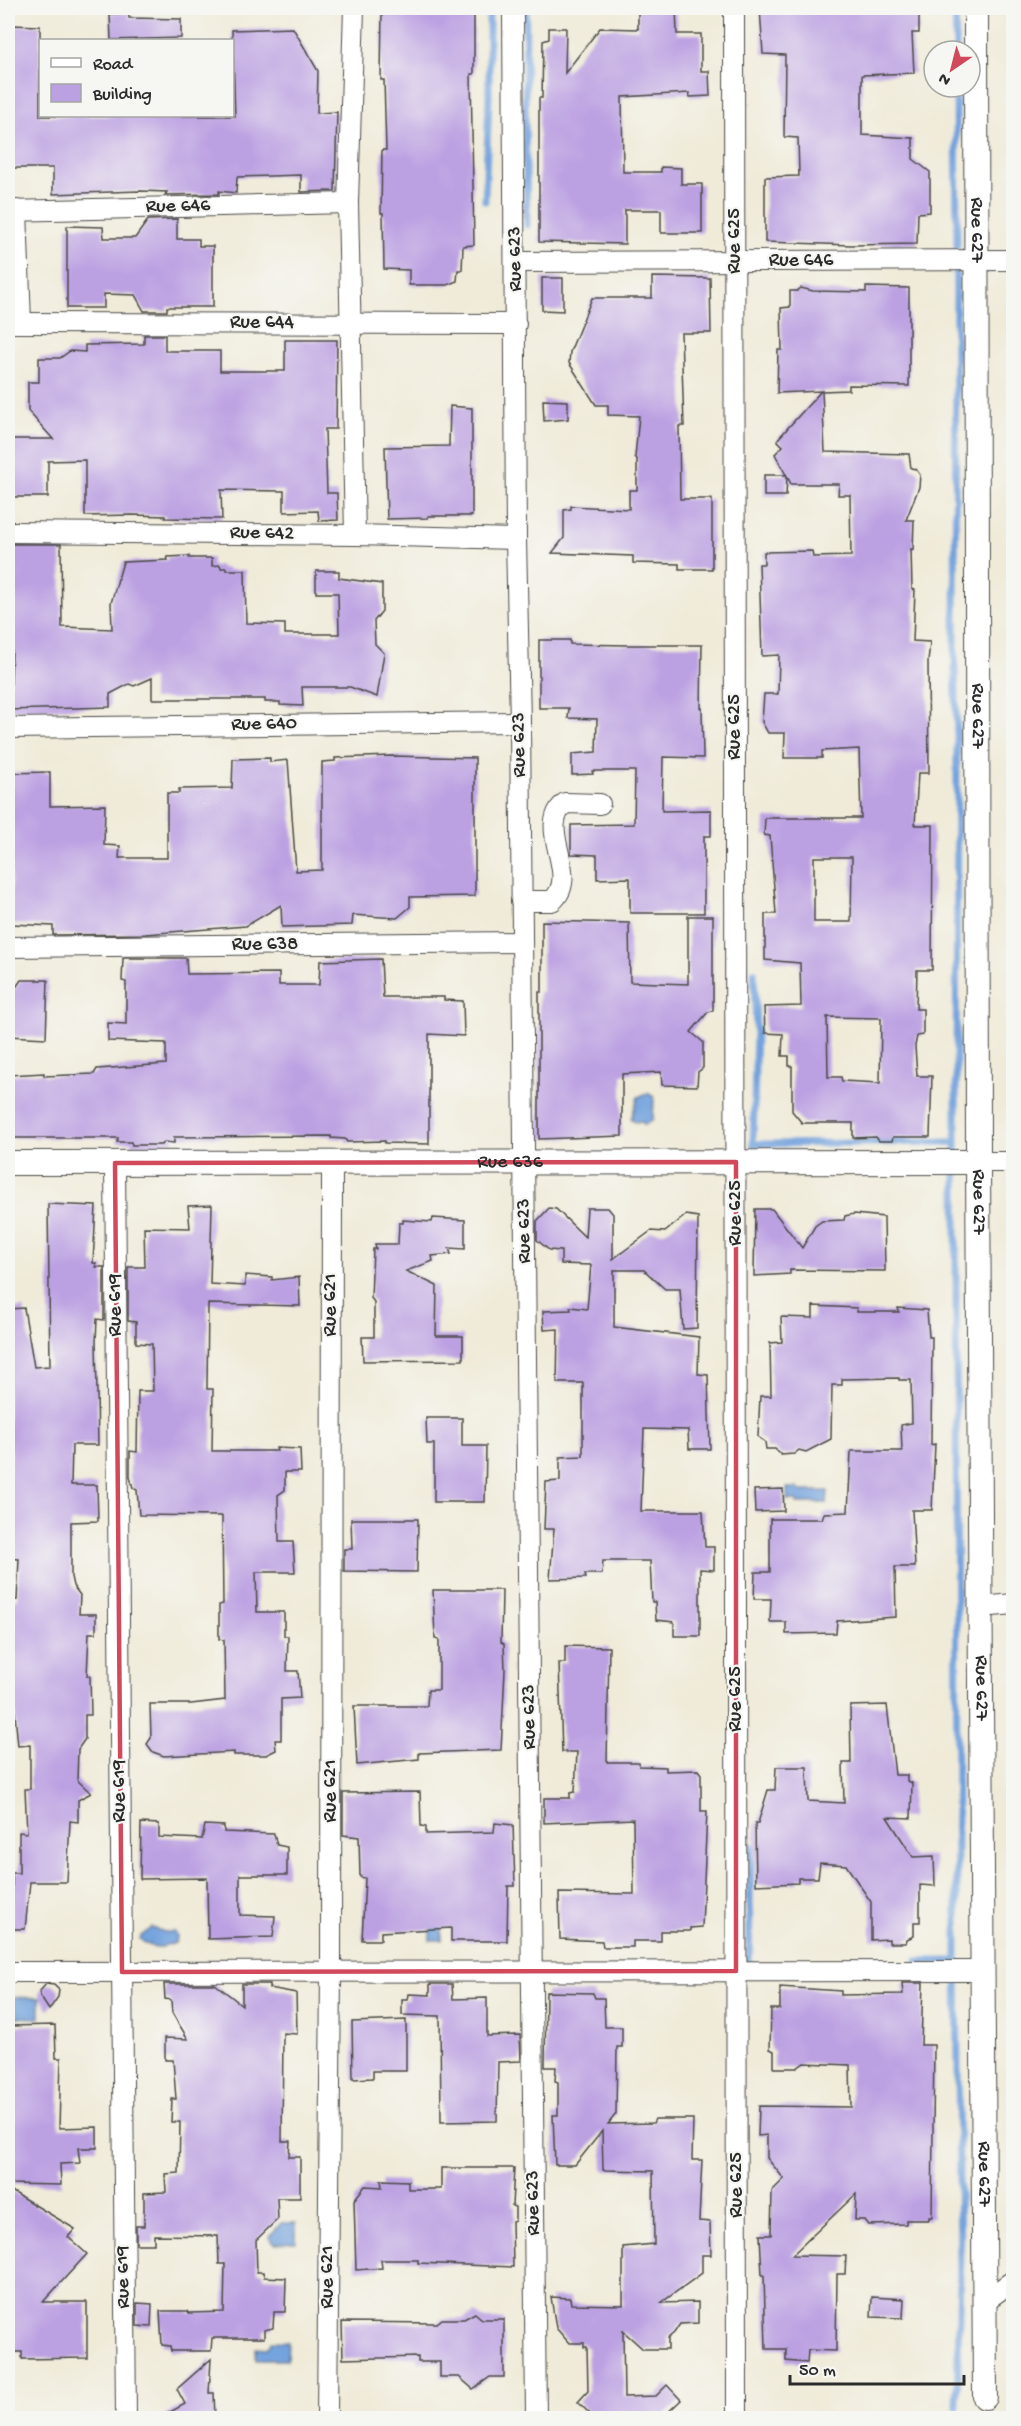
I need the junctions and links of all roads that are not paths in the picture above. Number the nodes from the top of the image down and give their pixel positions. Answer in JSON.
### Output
{"nodes":[{"id":1,"x":354,"y":8,"type":"edge"},
{"id":2,"x":513,"y":8,"type":"edge"},
{"id":3,"x":735,"y":8,"type":"edge"},
{"id":4,"x":976,"y":8,"type":"edge"},
{"id":5,"x":348,"y":202,"type":"junction"},
{"id":6,"x":12,"y":210,"type":"edge"},
{"id":7,"x":1014,"y":260,"type":"edge"},
{"id":8,"x":735,"y":261,"type":"junction"},
{"id":9,"x":977,"y":261,"type":"junction"},
{"id":10,"x":516,"y":262,"type":"junction"},
{"id":11,"x":14,"y":323,"type":"edge"},
{"id":12,"x":350,"y":324,"type":"junction"},
{"id":13,"x":516,"y":324,"type":"junction"},
{"id":14,"x":8,"y":532,"type":"edge"},
{"id":15,"x":355,"y":535,"type":"junction"},
{"id":16,"x":516,"y":539,"type":"junction"},
{"id":17,"x":520,"y":722,"type":"junction"},
{"id":18,"x":8,"y":729,"type":"edge"},
{"id":19,"x":600,"y":804,"type":"dead end"},
{"id":20,"x":521,"y":901,"type":"junction"},
{"id":21,"x":522,"y":942,"type":"junction"},
{"id":22,"x":8,"y":947,"type":"edge"},
{"id":23,"x":524,"y":1162,"type":"junction"},
{"id":24,"x":736,"y":1162,"type":"junction"},
{"id":25,"x":978,"y":1162,"type":"junction"},
{"id":26,"x":1014,"y":1162,"type":"edge"},
{"id":27,"x":8,"y":1163,"type":"edge"},
{"id":28,"x":115,"y":1163,"type":"junction"},
{"id":29,"x":332,"y":1163,"type":"junction"},
{"id":30,"x":1014,"y":1604,"type":"edge"},
{"id":31,"x":981,"y":1607,"type":"junction"},
{"id":32,"x":532,"y":1971,"type":"junction"},
{"id":33,"x":736,"y":1971,"type":"junction"},
{"id":34,"x":983,"y":1971,"type":"junction"},
{"id":35,"x":8,"y":1972,"type":"edge"},
{"id":36,"x":122,"y":1972,"type":"junction"},
{"id":37,"x":331,"y":1972,"type":"junction"},
{"id":38,"x":1014,"y":2280,"type":"edge"},
{"id":39,"x":985,"y":2301,"type":"junction"},
{"id":40,"x":985,"y":2397,"type":"dead end"},
{"id":41,"x":126,"y":2418,"type":"edge"},
{"id":42,"x":327,"y":2418,"type":"edge"},
{"id":43,"x":536,"y":2418,"type":"edge"},
{"id":44,"x":737,"y":2418,"type":"edge"}],
"edges":[{"from":1,"to":5,"type":"street"},
{"from":2,"to":10,"type":"street","name":"Rue 623"},
{"from":3,"to":8,"type":"street","name":"Rue 625"},
{"from":4,"to":9,"type":"street","name":"Rue 627"},
{"from":5,"to":6,"type":"street","name":"Rue 646"},
{"from":5,"to":12,"type":"street"},
{"from":6,"to":11,"type":"street"},
{"from":7,"to":9,"type":"street","name":"Rue 646"},
{"from":8,"to":9,"type":"street","name":"Rue 646"},
{"from":8,"to":10,"type":"street","name":"Rue 646"},
{"from":8,"to":24,"type":"street","name":"Rue 625"},
{"from":9,"to":25,"type":"street","name":"Rue 627"},
{"from":10,"to":13,"type":"street","name":"Rue 623"},
{"from":11,"to":12,"type":"street","name":"Rue 644"},
{"from":12,"to":13,"type":"street","name":"Rue 644"},
{"from":12,"to":15,"type":"street"},
{"from":13,"to":16,"type":"street","name":"Rue 623"},
{"from":14,"to":15,"type":"street","name":"Rue 642"},
{"from":15,"to":16,"type":"street","name":"Rue 642"},
{"from":16,"to":17,"type":"street","name":"Rue 623"},
{"from":17,"to":18,"type":"street","name":"Rue 640"},
{"from":17,"to":20,"type":"street","name":"Rue 623"},
{"from":19,"to":20,"type":"street"},
{"from":20,"to":21,"type":"street","name":"Rue 623"},
{"from":21,"to":22,"type":"street","name":"Rue 638"},
{"from":21,"to":23,"type":"street","name":"Rue 623"},
{"from":23,"to":24,"type":"street","name":"Rue 636"},
{"from":23,"to":29,"type":"street","name":"Rue 636"},
{"from":23,"to":32,"type":"street","name":"Rue 623"},
{"from":24,"to":25,"type":"street","name":"Rue 636"},
{"from":24,"to":33,"type":"street","name":"Rue 625"},
{"from":25,"to":26,"type":"street","name":"Rue 636"},
{"from":25,"to":31,"type":"street","name":"Rue 627"},
{"from":27,"to":28,"type":"street","name":"Rue 636"},
{"from":28,"to":29,"type":"street","name":"Rue 636"},
{"from":28,"to":36,"type":"street","name":"Rue 619"},
{"from":29,"to":37,"type":"street","name":"Rue 621"},
{"from":30,"to":31,"type":"street"},
{"from":31,"to":34,"type":"street","name":"Rue 627"},
{"from":32,"to":33,"type":"street"},
{"from":32,"to":37,"type":"street"},
{"from":32,"to":43,"type":"street","name":"Rue 623"},
{"from":33,"to":34,"type":"street"},
{"from":33,"to":44,"type":"street","name":"Rue 625"},
{"from":34,"to":39,"type":"street","name":"Rue 627"},
{"from":35,"to":36,"type":"street"},
{"from":36,"to":37,"type":"street"},
{"from":36,"to":41,"type":"street","name":"Rue 619"},
{"from":37,"to":42,"type":"street","name":"Rue 621"},
{"from":38,"to":39,"type":"street"},
{"from":39,"to":40,"type":"street","name":"Rue 627"}]}
